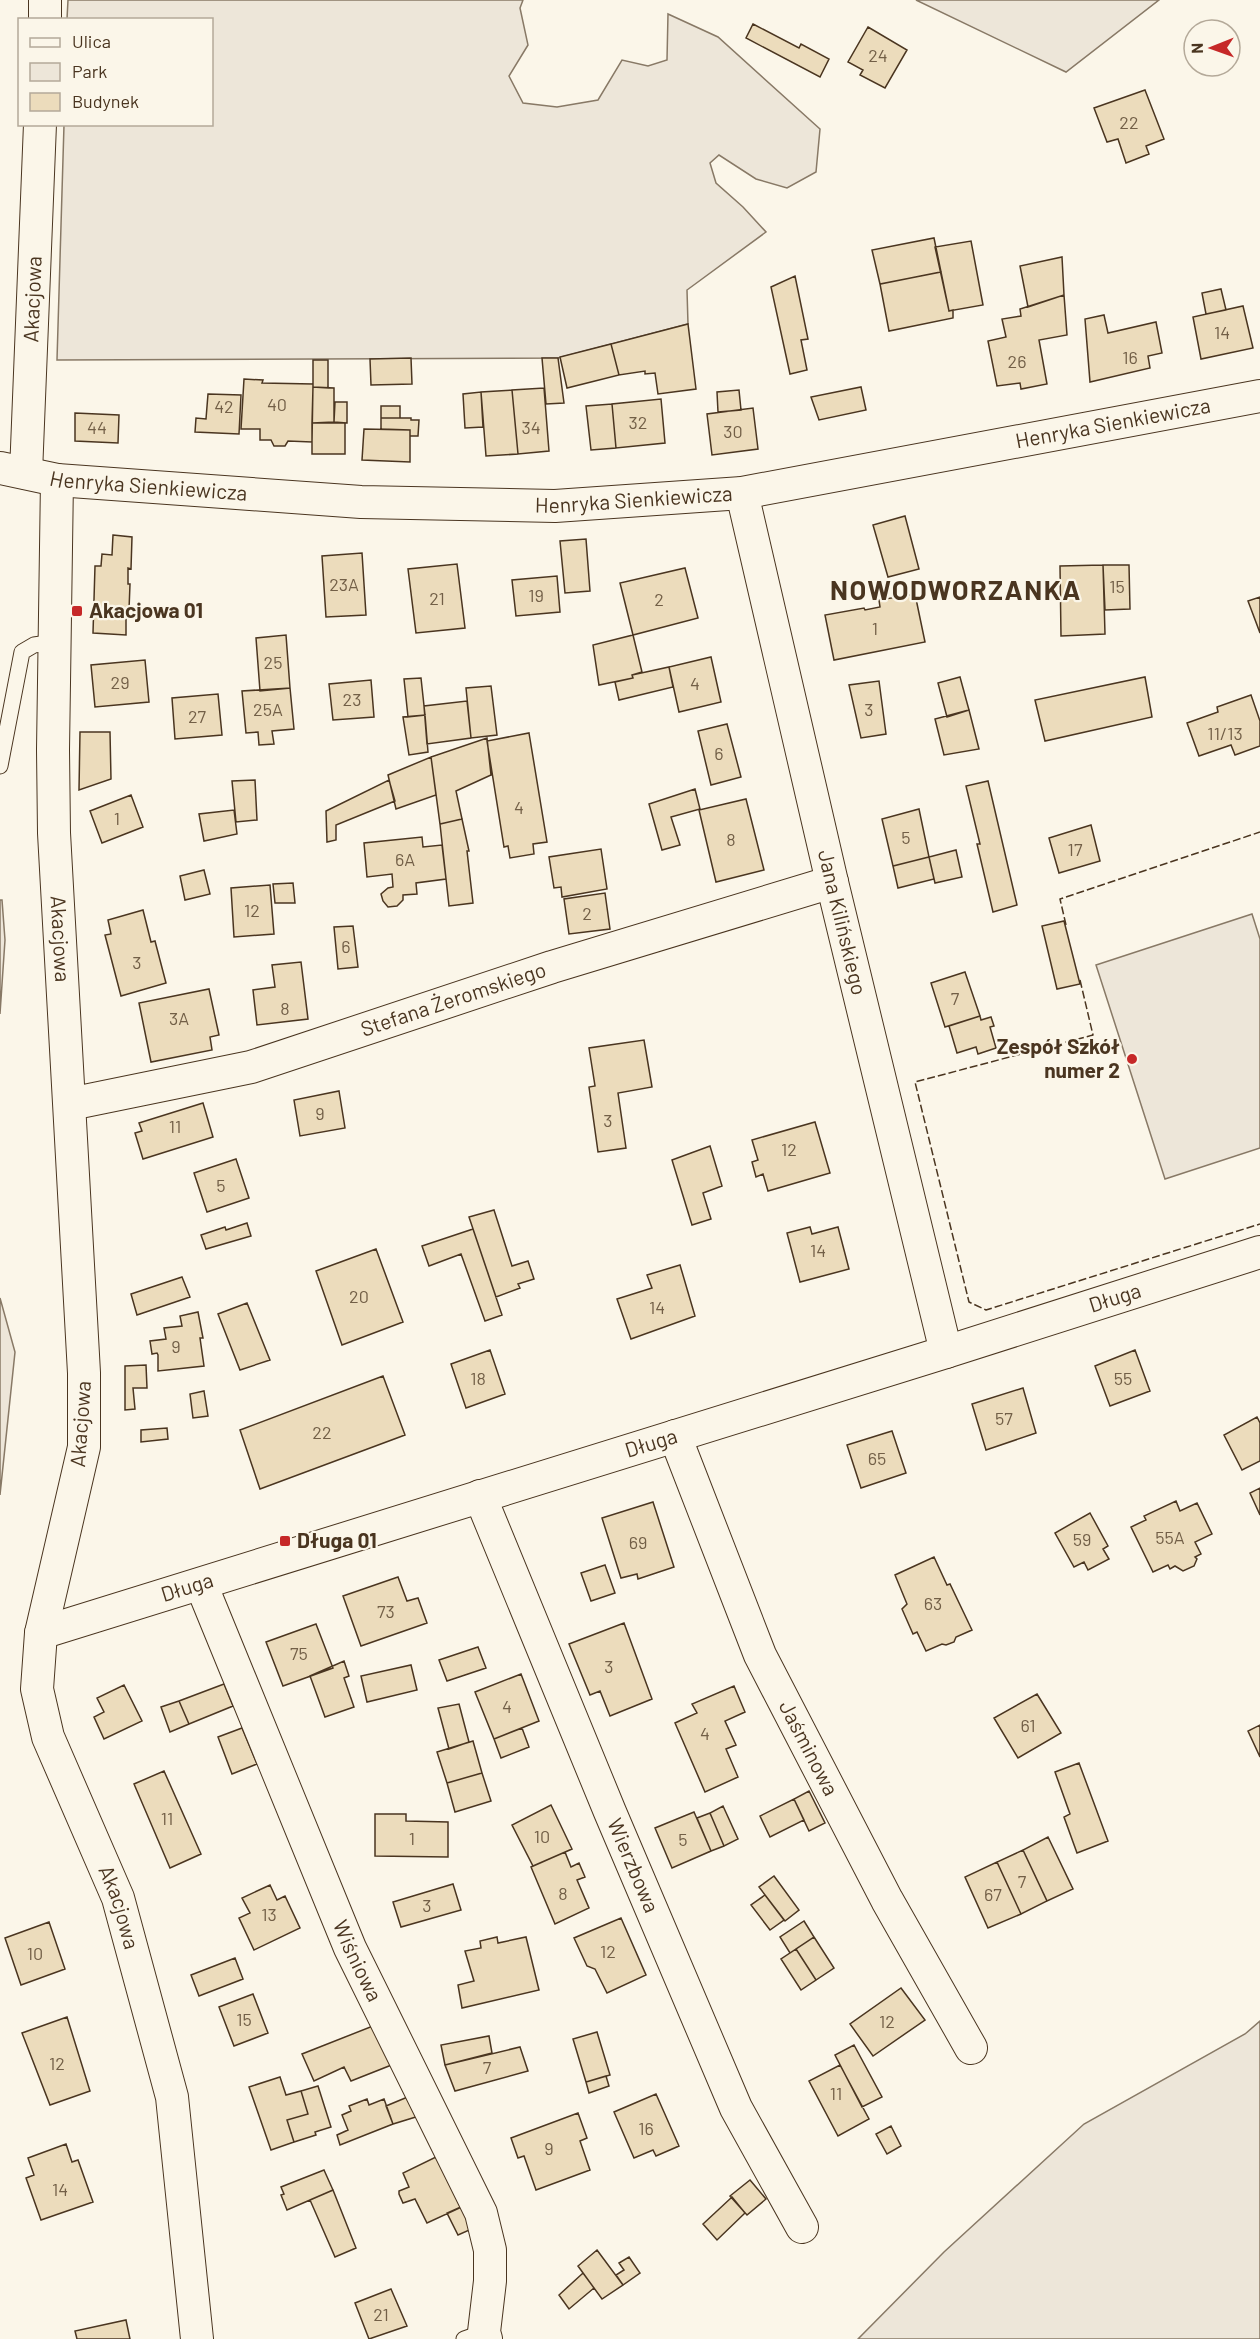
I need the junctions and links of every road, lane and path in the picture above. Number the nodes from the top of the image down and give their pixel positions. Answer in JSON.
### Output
{"nodes":[{"id":1,"x":45,"y":0,"type":"edge"},
{"id":2,"x":45,"y":18,"type":"edge"},
{"id":3,"x":40,"y":126,"type":"edge"},
{"id":4,"x":1260,"y":396,"type":"edge"},
{"id":5,"x":13,"y":470,"type":"edge"},
{"id":6,"x":57,"y":480,"type":"junction"},
{"id":7,"x":742,"y":493,"type":"junction"},
{"id":8,"x":55,"y":642,"type":"junction"},
{"id":9,"x":0,"y":766,"type":"edge"},
{"id":10,"x":832,"y":882,"type":"junction"},
{"id":11,"x":70,"y":1104,"type":"junction"},
{"id":12,"x":1260,"y":1252,"type":"edge"},
{"id":13,"x":946,"y":1352,"type":"junction"},
{"id":14,"x":675,"y":1436,"type":"junction"},
{"id":15,"x":480,"y":1496,"type":"junction"},
{"id":16,"x":201,"y":1584,"type":"junction"},
{"id":17,"x":41,"y":1633,"type":"junction"},
{"id":18,"x":972,"y":2048,"type":"dead end"},
{"id":19,"x":802,"y":2226,"type":"dead end"},
{"id":20,"x":478,"y":2337,"type":"edge"},
{"id":21,"x":198,"y":2339,"type":"edge"}],
"edges":[{"from":1,"to":2,"type":"street"},
{"from":3,"to":5,"type":"street","name":"Akacjowa"},
{"from":4,"to":7,"type":"street","name":"Henryka Sienkiewicza"},
{"from":5,"to":6,"type":"street","name":"Henryka Sienkiewicza"},
{"from":6,"to":7,"type":"street","name":"Henryka Sienkiewicza"},
{"from":6,"to":8,"type":"street","name":"Akacjowa"},
{"from":7,"to":10,"type":"street","name":"Jana Kilińskiego"},
{"from":8,"to":9,"type":"lane"},
{"from":8,"to":11,"type":"street","name":"Akacjowa"},
{"from":10,"to":11,"type":"street","name":"Stefana Żeromskiego"},
{"from":10,"to":13,"type":"street","name":"Jana Kilińskiego"},
{"from":11,"to":17,"type":"street","name":"Akacjowa"},
{"from":12,"to":13,"type":"street","name":"Długa"},
{"from":13,"to":14,"type":"street","name":"Długa"},
{"from":14,"to":15,"type":"street","name":"Długa"},
{"from":14,"to":18,"type":"street","name":"Jaśminowa"},
{"from":15,"to":16,"type":"street","name":"Długa"},
{"from":15,"to":19,"type":"street","name":"Wierzbowa"},
{"from":16,"to":17,"type":"street","name":"Długa"},
{"from":16,"to":20,"type":"street","name":"Wiśniowa"},
{"from":17,"to":21,"type":"street","name":"Akacjowa"}]}
